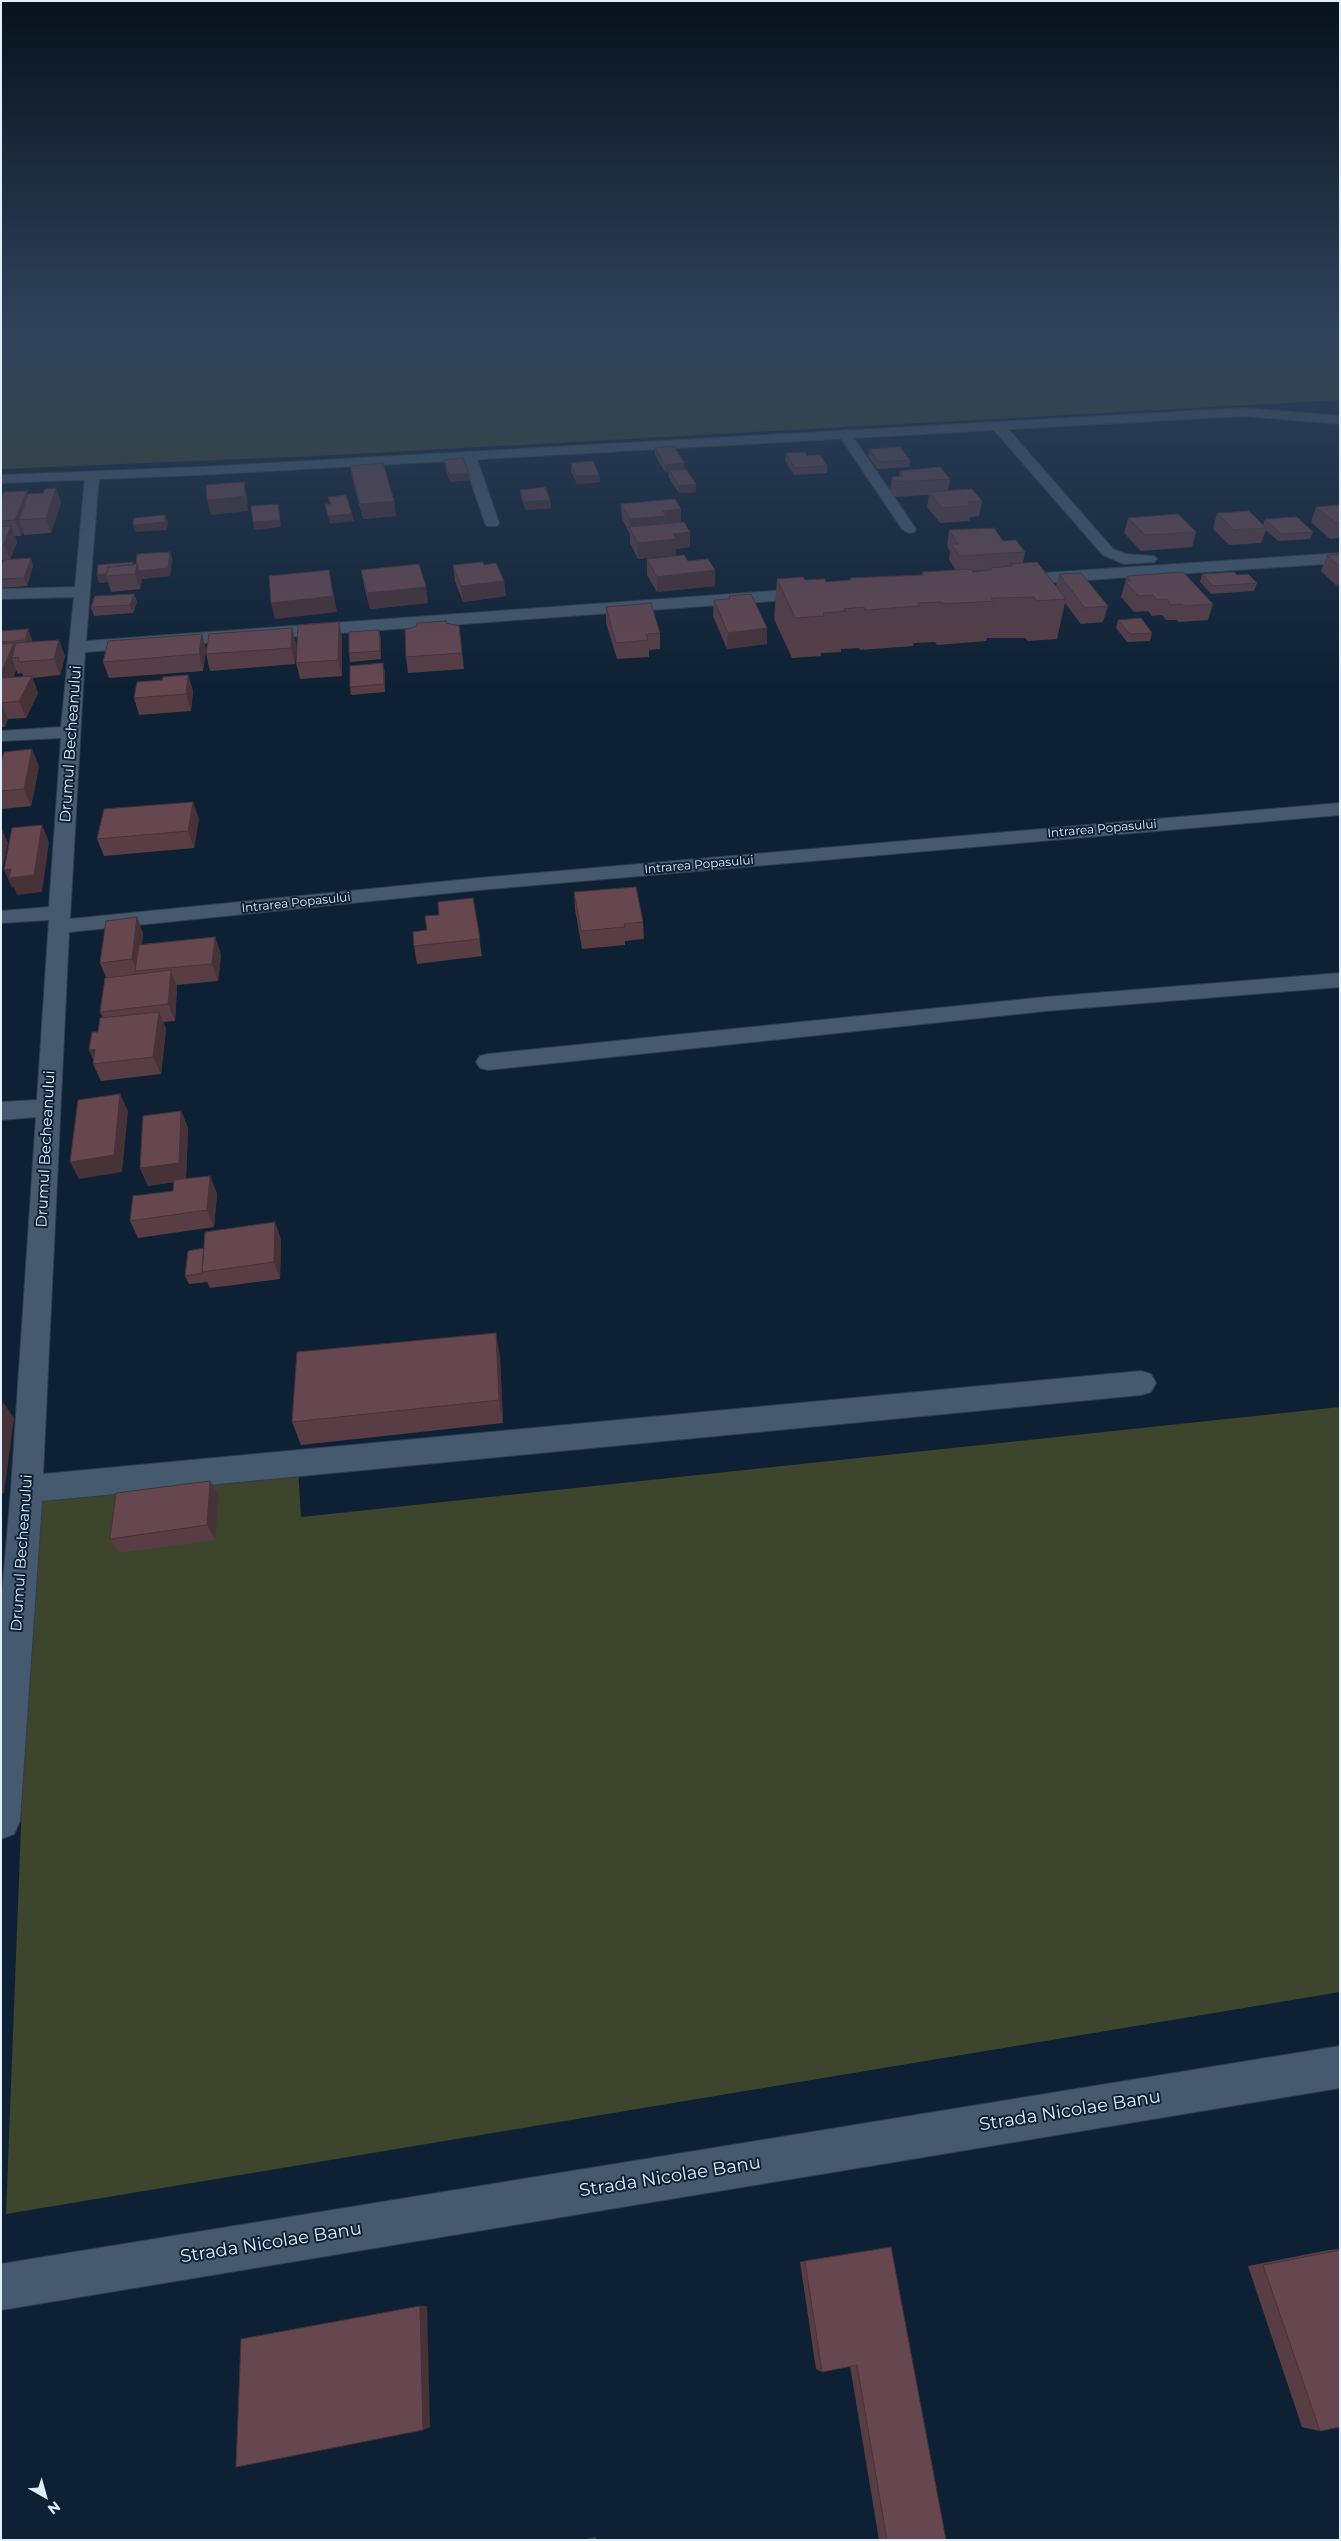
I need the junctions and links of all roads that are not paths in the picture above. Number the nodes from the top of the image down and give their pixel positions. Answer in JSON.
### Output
{"nodes":[{"id":1,"x":544,"y":452,"type":"edge"},
{"id":2,"x":856,"y":452,"type":"edge"},
{"id":3,"x":1020,"y":452,"type":"edge"},
{"id":4,"x":469,"y":456,"type":"junction"},
{"id":5,"x":92,"y":476,"type":"junction"},
{"id":6,"x":1,"y":480,"type":"edge"},
{"id":7,"x":492,"y":523,"type":"dead end"},
{"id":8,"x":909,"y":529,"type":"dead end"},
{"id":9,"x":1340,"y":546,"type":"edge"},
{"id":10,"x":1340,"y":558,"type":"edge"},
{"id":11,"x":993,"y":581,"type":"edge"},
{"id":12,"x":82,"y":592,"type":"junction"},
{"id":13,"x":825,"y":592,"type":"edge"},
{"id":14,"x":1,"y":594,"type":"edge"},
{"id":15,"x":79,"y":647,"type":"junction"},
{"id":16,"x":70,"y":732,"type":"junction"},
{"id":17,"x":1,"y":736,"type":"edge"},
{"id":18,"x":1340,"y":809,"type":"edge"},
{"id":19,"x":1,"y":917,"type":"edge"},
{"id":20,"x":59,"y":920,"type":"junction"},
{"id":21,"x":1340,"y":980,"type":"edge"},
{"id":22,"x":488,"y":1062,"type":"dead end"},
{"id":23,"x":48,"y":1108,"type":"junction"},
{"id":24,"x":1,"y":1110,"type":"edge"},
{"id":25,"x":1141,"y":1383,"type":"dead end"},
{"id":26,"x":27,"y":1489,"type":"junction"},
{"id":27,"x":12,"y":1538,"type":"edge"},
{"id":28,"x":1,"y":1821,"type":"edge"},
{"id":29,"x":1340,"y":2067,"type":"edge"},
{"id":30,"x":1,"y":2287,"type":"edge"}],
"edges":[{"from":1,"to":4,"type":"street"},
{"from":2,"to":8,"type":"street"},
{"from":3,"to":9,"type":"street"},
{"from":4,"to":5,"type":"street"},
{"from":4,"to":7,"type":"street"},
{"from":5,"to":6,"type":"street"},
{"from":5,"to":12,"type":"street","name":"Drumul Becheanului"},
{"from":10,"to":11,"type":"street"},
{"from":12,"to":14,"type":"street"},
{"from":12,"to":15,"type":"street","name":"Drumul Becheanului"},
{"from":13,"to":15,"type":"street"},
{"from":15,"to":16,"type":"street","name":"Drumul Becheanului"},
{"from":16,"to":17,"type":"street"},
{"from":16,"to":20,"type":"street","name":"Drumul Becheanului"},
{"from":18,"to":20,"type":"street","name":"Intrarea Popasului"},
{"from":19,"to":20,"type":"street","name":"Intrarea Popasului"},
{"from":20,"to":23,"type":"street","name":"Drumul Becheanului"},
{"from":21,"to":22,"type":"street"},
{"from":23,"to":24,"type":"street"},
{"from":23,"to":26,"type":"street","name":"Drumul Becheanului"},
{"from":25,"to":26,"type":"street"},
{"from":26,"to":27,"type":"street","name":"Drumul Becheanului"},
{"from":27,"to":28,"type":"street","name":"Drumul Becheanului"},
{"from":29,"to":30,"type":"street","name":"Strada Nicolae Banu"}]}
